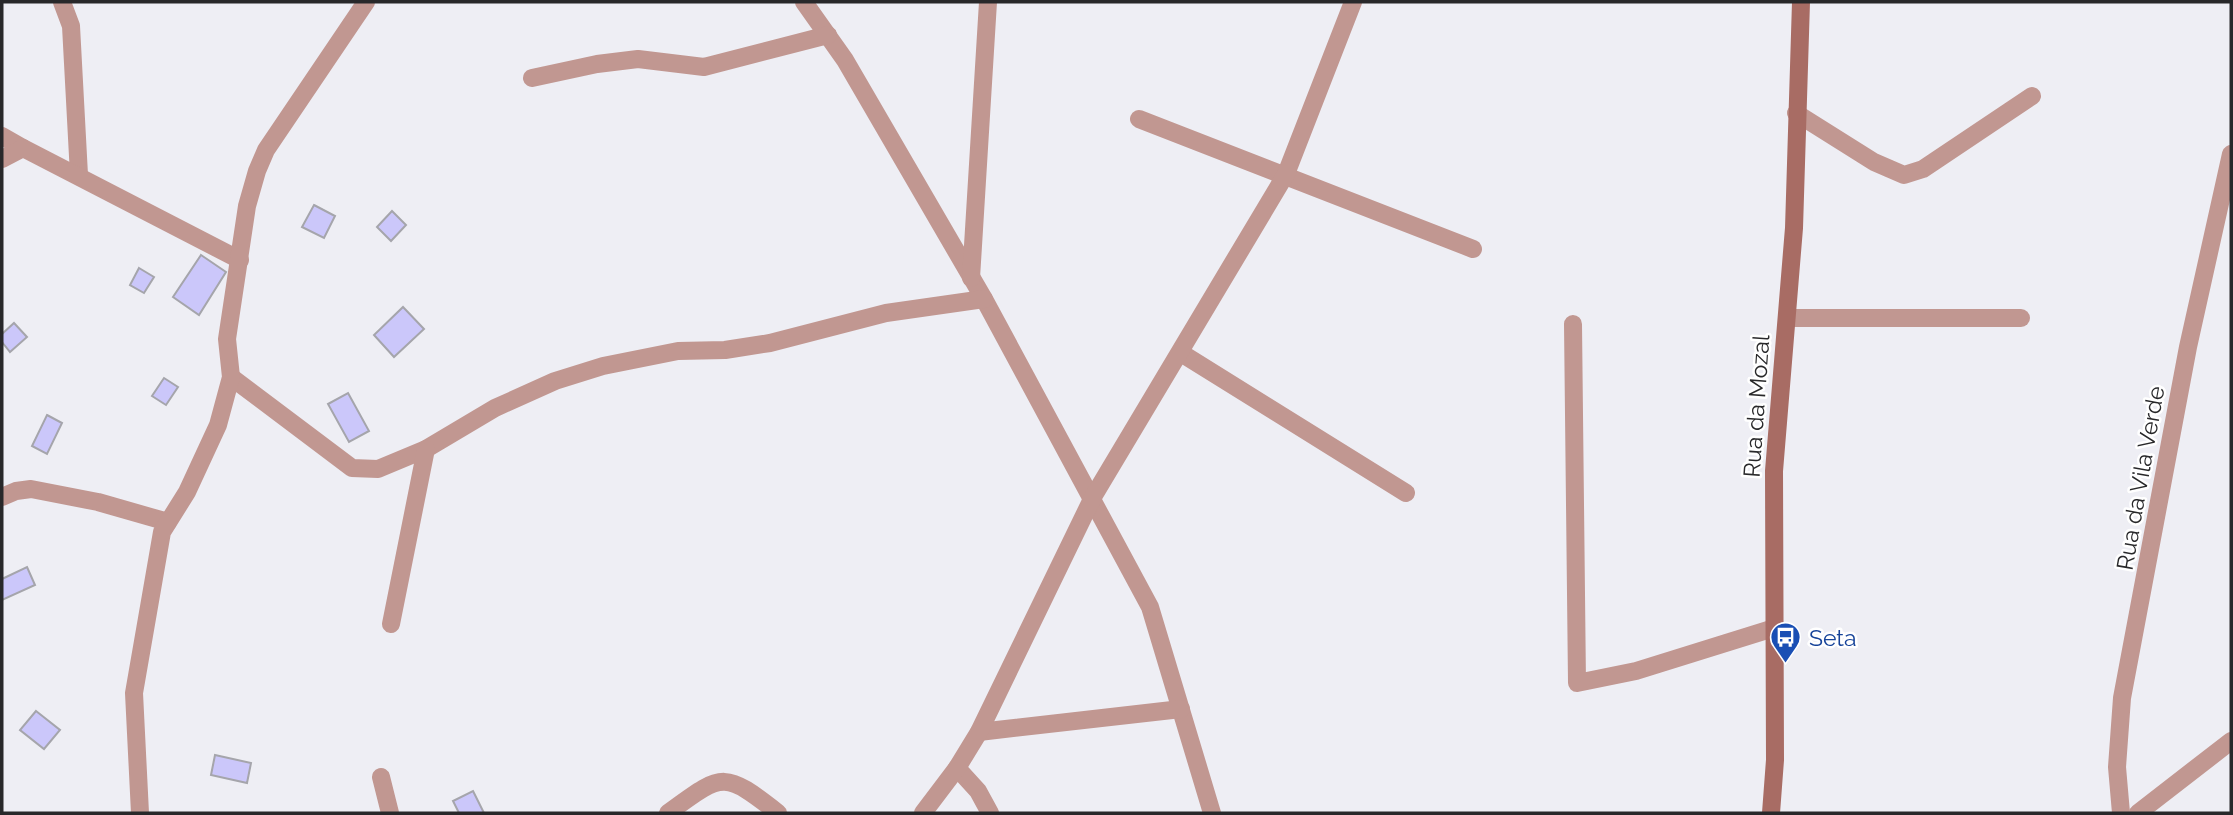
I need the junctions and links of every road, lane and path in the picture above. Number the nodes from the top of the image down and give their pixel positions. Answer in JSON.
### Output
{"nodes":[{"id":1,"x":62,"y":2,"type":"edge"},
{"id":2,"x":366,"y":2,"type":"edge"},
{"id":3,"x":804,"y":2,"type":"edge"},
{"id":4,"x":989,"y":2,"type":"edge"},
{"id":5,"x":1353,"y":2,"type":"edge"},
{"id":6,"x":1801,"y":2,"type":"edge"},
{"id":7,"x":828,"y":35,"type":"junction"},
{"id":8,"x":531,"y":78,"type":"dead end"},
{"id":9,"x":2032,"y":96,"type":"dead end"},
{"id":10,"x":1796,"y":113,"type":"junction"},
{"id":11,"x":1139,"y":119,"type":"dead end"},
{"id":12,"x":2,"y":136,"type":"edge"},
{"id":13,"x":23,"y":148,"type":"junction"},
{"id":14,"x":2231,"y":155,"type":"edge"},
{"id":15,"x":2,"y":159,"type":"edge"},
{"id":16,"x":1286,"y":174,"type":"junction"},
{"id":17,"x":79,"y":175,"type":"junction"},
{"id":18,"x":1473,"y":250,"type":"dead end"},
{"id":19,"x":240,"y":260,"type":"junction"},
{"id":20,"x":971,"y":278,"type":"junction"},
{"id":21,"x":984,"y":299,"type":"junction"},
{"id":22,"x":1787,"y":318,"type":"junction"},
{"id":23,"x":2021,"y":318,"type":"dead end"},
{"id":24,"x":1573,"y":324,"type":"dead end"},
{"id":25,"x":1181,"y":353,"type":"junction"},
{"id":26,"x":231,"y":377,"type":"junction"},
{"id":27,"x":426,"y":449,"type":"junction"},
{"id":28,"x":1406,"y":493,"type":"dead end"},
{"id":29,"x":1093,"y":496,"type":"junction"},
{"id":30,"x":2,"y":497,"type":"edge"},
{"id":31,"x":168,"y":522,"type":"junction"},
{"id":32,"x":391,"y":624,"type":"dead end"},
{"id":33,"x":1774,"y":628,"type":"junction"},
{"id":34,"x":1181,"y":709,"type":"junction"},
{"id":35,"x":979,"y":732,"type":"junction"},
{"id":36,"x":2231,"y":741,"type":"edge"},
{"id":37,"x":957,"y":768,"type":"junction"},
{"id":38,"x":381,"y":777,"type":"dead end"},
{"id":39,"x":140,"y":813,"type":"edge"},
{"id":40,"x":390,"y":813,"type":"edge"},
{"id":41,"x":668,"y":813,"type":"edge"},
{"id":42,"x":778,"y":813,"type":"edge"},
{"id":43,"x":923,"y":813,"type":"edge"},
{"id":44,"x":990,"y":813,"type":"edge"},
{"id":45,"x":1212,"y":813,"type":"edge"},
{"id":46,"x":1771,"y":813,"type":"edge"},
{"id":47,"x":2121,"y":813,"type":"edge"},
{"id":48,"x":2138,"y":813,"type":"edge"}],
"edges":[{"from":1,"to":17,"type":"street"},
{"from":2,"to":19,"type":"street"},
{"from":3,"to":7,"type":"street"},
{"from":4,"to":20,"type":"street"},
{"from":5,"to":16,"type":"street"},
{"from":6,"to":10,"type":"main road","name":"Rua da Mozal"},
{"from":7,"to":8,"type":"street"},
{"from":7,"to":20,"type":"street"},
{"from":9,"to":10,"type":"street"},
{"from":10,"to":22,"type":"main road","name":"Rua da Mozal"},
{"from":11,"to":16,"type":"street"},
{"from":12,"to":13,"type":"street"},
{"from":13,"to":15,"type":"street"},
{"from":13,"to":17,"type":"street"},
{"from":14,"to":47,"type":"street","name":"Rua da Vila Verde"},
{"from":16,"to":18,"type":"street"},
{"from":16,"to":25,"type":"street"},
{"from":17,"to":19,"type":"street"},
{"from":19,"to":26,"type":"street"},
{"from":20,"to":21,"type":"street"},
{"from":21,"to":27,"type":"street"},
{"from":21,"to":29,"type":"street"},
{"from":22,"to":23,"type":"street"},
{"from":22,"to":33,"type":"main road","name":"Rua da Mozal"},
{"from":24,"to":33,"type":"street"},
{"from":25,"to":28,"type":"street"},
{"from":25,"to":29,"type":"street"},
{"from":26,"to":27,"type":"street"},
{"from":26,"to":31,"type":"street"},
{"from":27,"to":32,"type":"street"},
{"from":29,"to":34,"type":"street"},
{"from":29,"to":35,"type":"street"},
{"from":30,"to":31,"type":"street"},
{"from":31,"to":39,"type":"street"},
{"from":33,"to":46,"type":"main road","name":"Rua da Mozal"},
{"from":34,"to":35,"type":"street"},
{"from":34,"to":45,"type":"street"},
{"from":35,"to":37,"type":"street"},
{"from":36,"to":48,"type":"street"},
{"from":37,"to":43,"type":"street"},
{"from":37,"to":44,"type":"street"},
{"from":38,"to":40,"type":"street"},
{"from":41,"to":42,"type":"street"}]}
